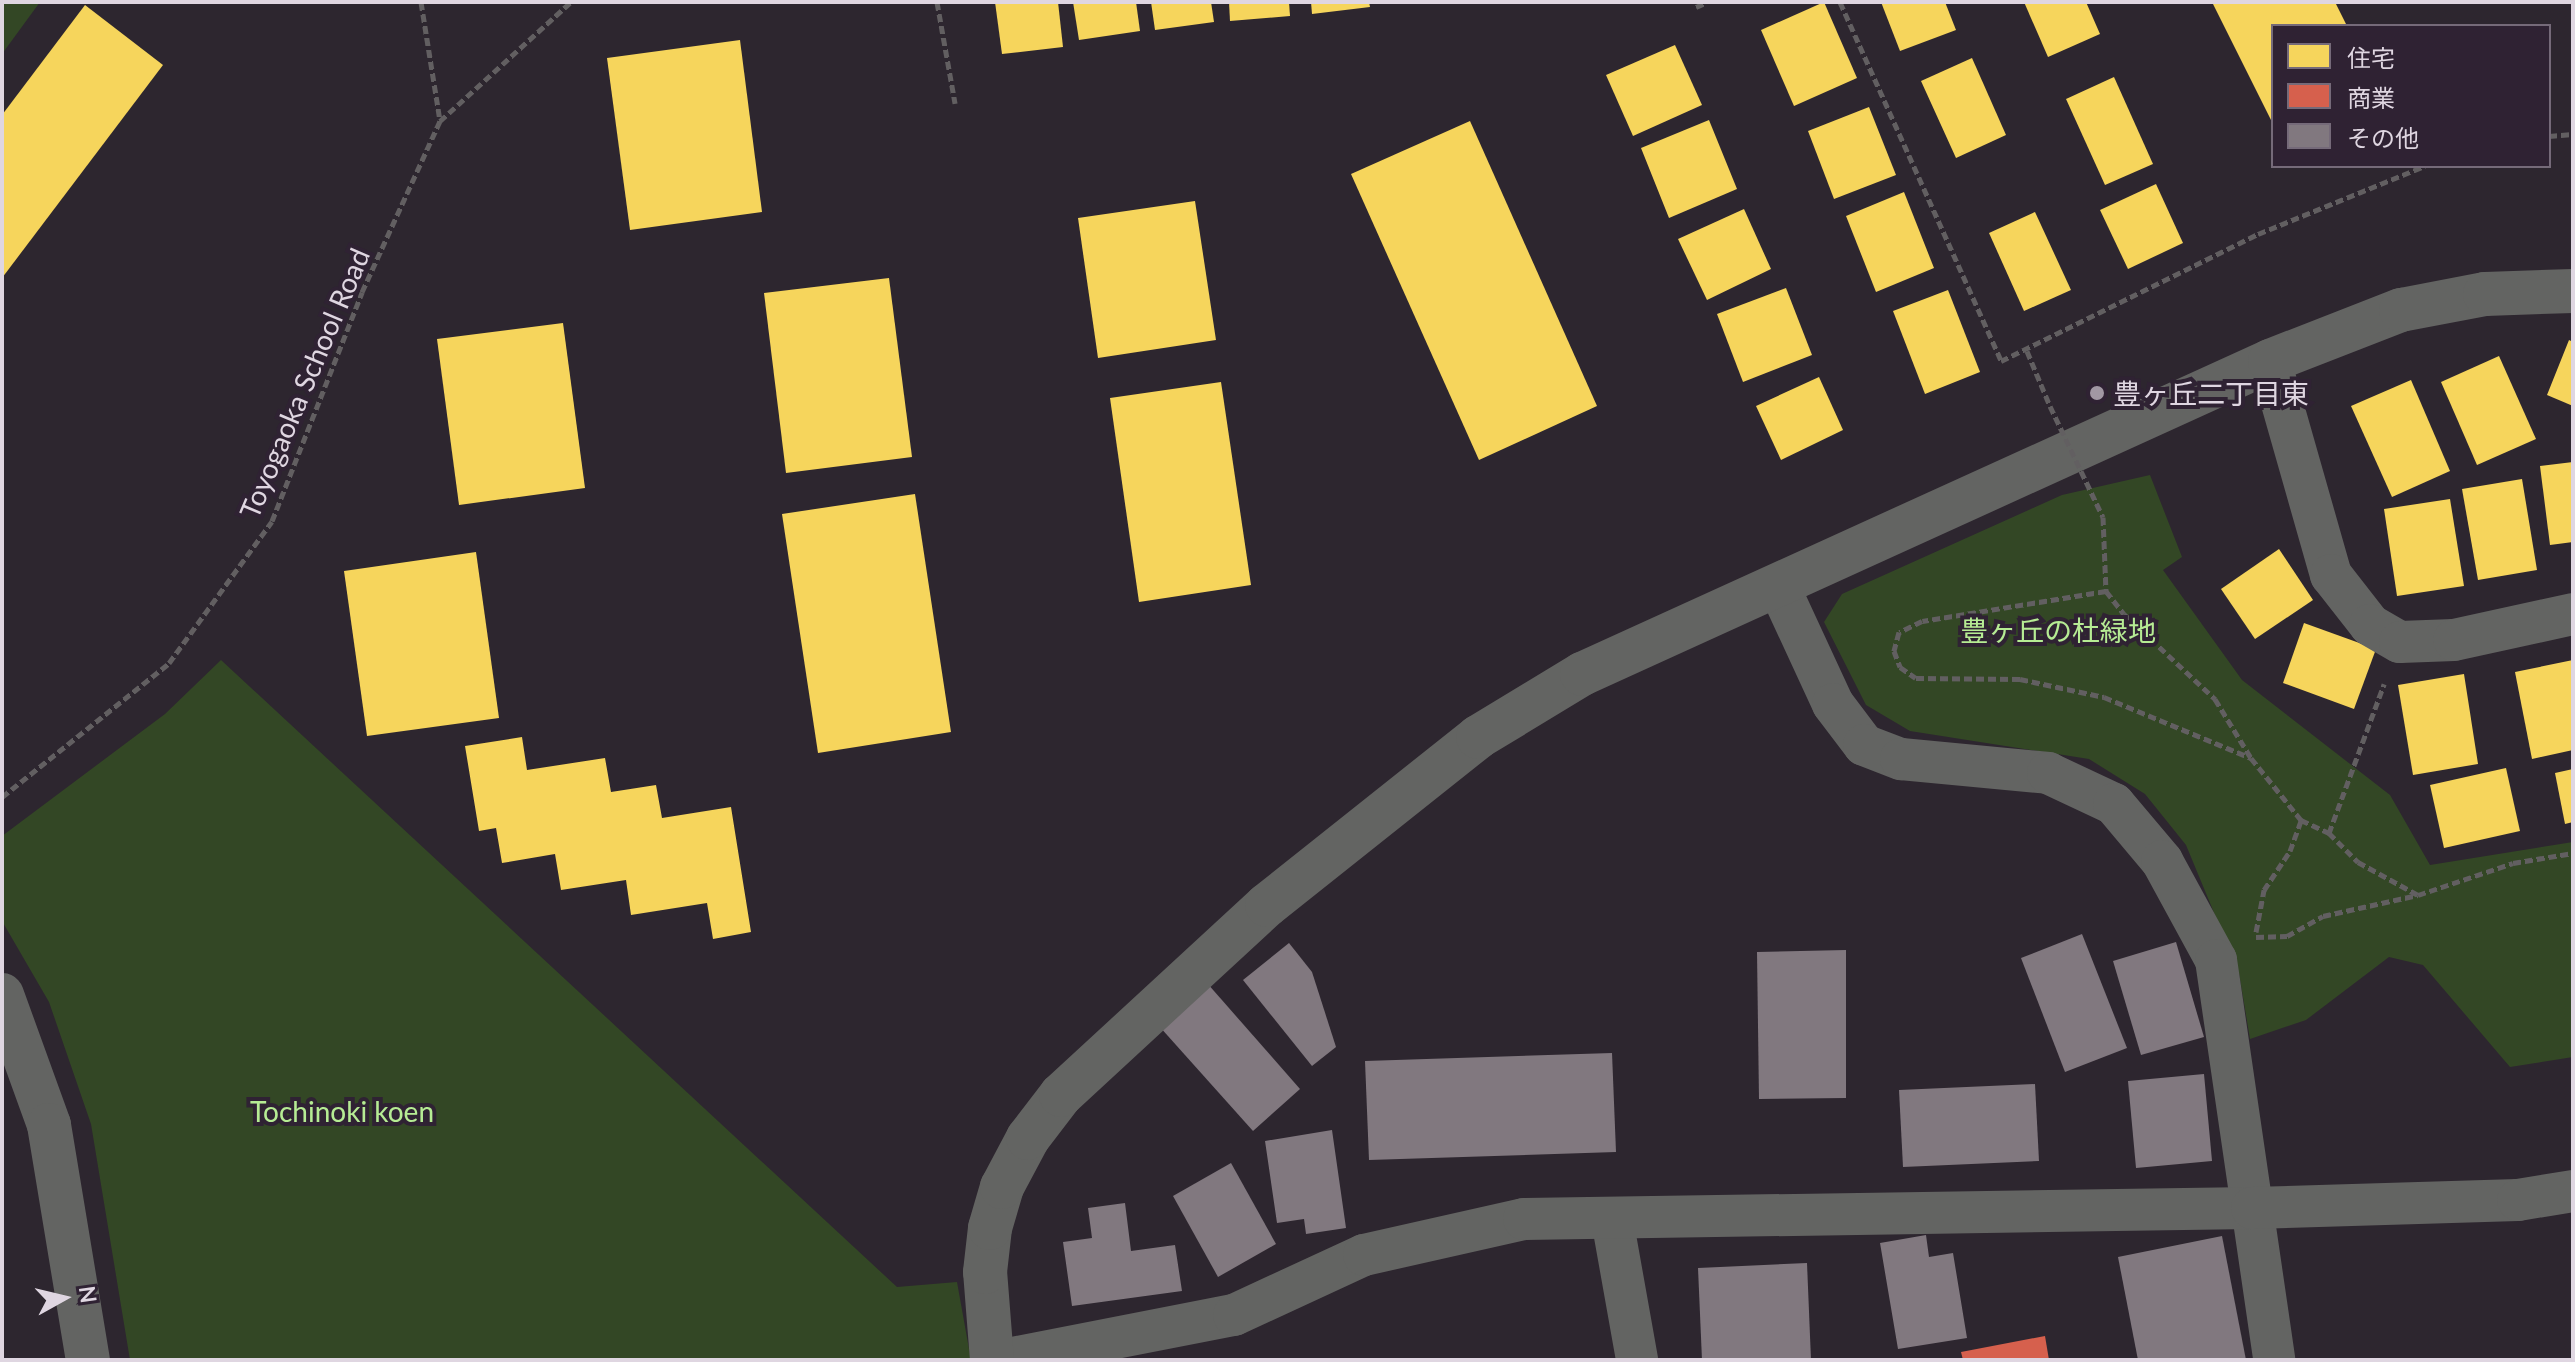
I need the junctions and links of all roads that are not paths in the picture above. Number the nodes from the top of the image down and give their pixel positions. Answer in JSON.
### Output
{"nodes":[{"id":1,"x":2573,"y":291,"type":"edge"},
{"id":2,"x":2270,"y":361,"type":"junction"},
{"id":3,"x":1778,"y":585,"type":"junction"},
{"id":4,"x":2573,"y":614,"type":"edge"},
{"id":5,"x":2,"y":995,"type":"edge"},
{"id":6,"x":2573,"y":1191,"type":"edge"},
{"id":7,"x":2252,"y":1208,"type":"junction"},
{"id":8,"x":1612,"y":1219,"type":"junction"},
{"id":9,"x":88,"y":1360,"type":"edge"},
{"id":10,"x":992,"y":1360,"type":"edge"},
{"id":11,"x":1002,"y":1360,"type":"edge"},
{"id":12,"x":1637,"y":1360,"type":"edge"},
{"id":13,"x":2274,"y":1360,"type":"edge"}],
"edges":[{"from":1,"to":2,"type":"street"},
{"from":2,"to":3,"type":"street"},
{"from":2,"to":4,"type":"street"},
{"from":3,"to":7,"type":"street"},
{"from":3,"to":10,"type":"street"},
{"from":5,"to":9,"type":"street"},
{"from":6,"to":7,"type":"street"},
{"from":7,"to":8,"type":"street"},
{"from":7,"to":13,"type":"street"},
{"from":8,"to":11,"type":"street"},
{"from":8,"to":12,"type":"street"}]}
